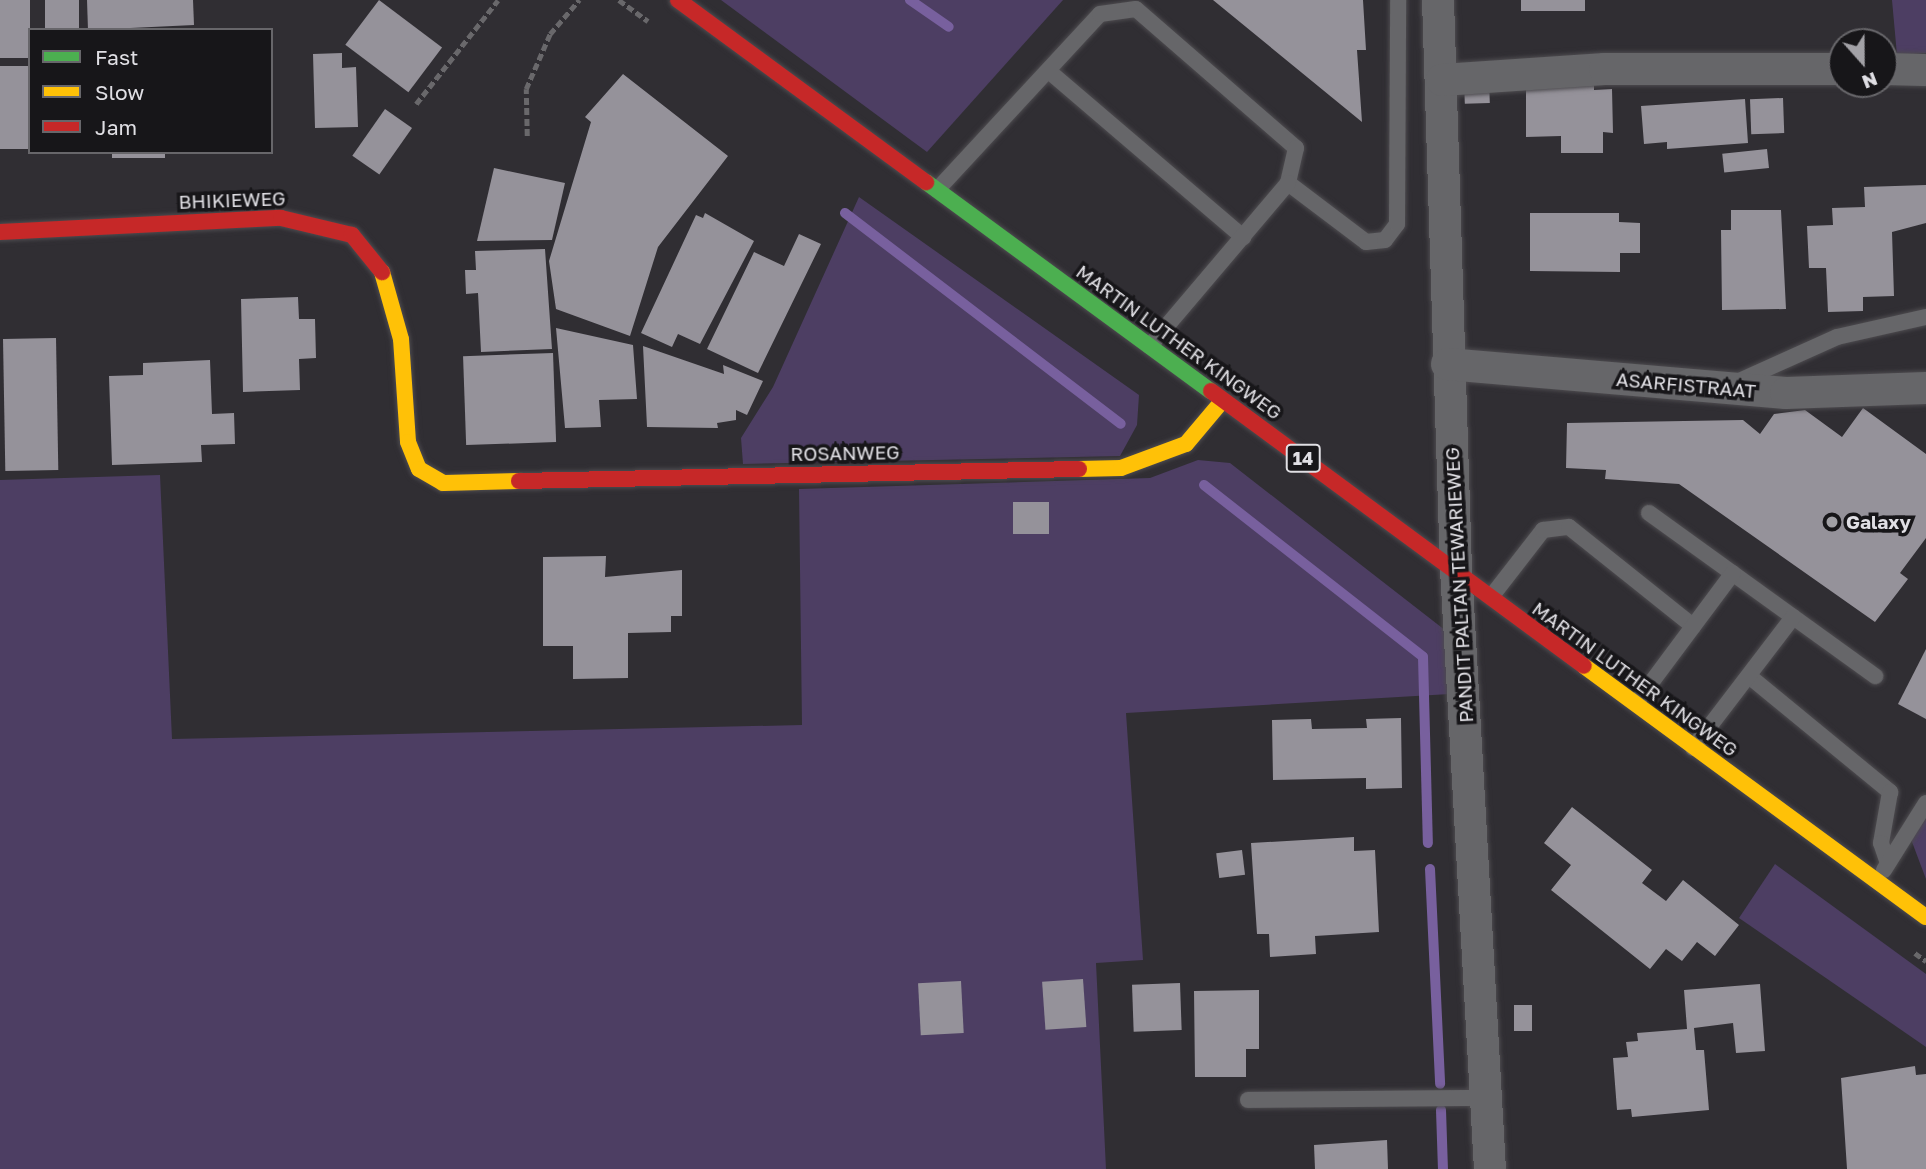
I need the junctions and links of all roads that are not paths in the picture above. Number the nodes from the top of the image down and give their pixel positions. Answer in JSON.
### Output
{"nodes":[{"id":1,"x":678,"y":0,"type":"edge"},
{"id":2,"x":1398,"y":0,"type":"edge"},
{"id":3,"x":1438,"y":0,"type":"edge"},
{"id":4,"x":1828,"y":69,"type":"edge"},
{"id":5,"x":1898,"y":69,"type":"edge"},
{"id":6,"x":1926,"y":70,"type":"edge"},
{"id":7,"x":1051,"y":73,"type":"junction"},
{"id":8,"x":1442,"y":80,"type":"junction"},
{"id":9,"x":1287,"y":183,"type":"junction"},
{"id":10,"x":937,"y":190,"type":"junction"},
{"id":11,"x":0,"y":232,"type":"edge"},
{"id":12,"x":1243,"y":237,"type":"junction"},
{"id":13,"x":1926,"y":317,"type":"edge"},
{"id":14,"x":1150,"y":346,"type":"junction"},
{"id":15,"x":1447,"y":364,"type":"junction"},
{"id":16,"x":1926,"y":388,"type":"edge"},
{"id":17,"x":1718,"y":389,"type":"junction"},
{"id":18,"x":1223,"y":400,"type":"junction"},
{"id":19,"x":443,"y":483,"type":"joint"},
{"id":20,"x":1649,"y":513,"type":"dead end"},
{"id":21,"x":1456,"y":569,"type":"junction"},
{"id":22,"x":1732,"y":573,"type":"junction"},
{"id":23,"x":1490,"y":598,"type":"junction"},
{"id":24,"x":1793,"y":617,"type":"junction"},
{"id":25,"x":1693,"y":626,"type":"junction"},
{"id":26,"x":1748,"y":676,"type":"junction"},
{"id":27,"x":1875,"y":676,"type":"dead end"},
{"id":28,"x":1635,"y":705,"type":"junction"},
{"id":29,"x":1693,"y":748,"type":"junction"},
{"id":30,"x":1926,"y":803,"type":"edge"},
{"id":31,"x":1888,"y":863,"type":"junction"},
{"id":32,"x":1877,"y":881,"type":"junction"},
{"id":33,"x":1926,"y":917,"type":"edge"},
{"id":34,"x":1486,"y":1098,"type":"junction"},
{"id":35,"x":1248,"y":1100,"type":"dead end"},
{"id":36,"x":1490,"y":1169,"type":"edge"}],
"edges":[{"from":1,"to":10,"type":"main road","name":"MARTIN LUTHER KINGWEG","number":"14"},
{"from":2,"to":9,"type":"lane"},
{"from":3,"to":8,"type":"street","name":"PANDIT PALTAN TEWARIEWEG"},
{"from":4,"to":8,"type":"street"},
{"from":5,"to":6,"type":"street"},
{"from":7,"to":9,"type":"lane"},
{"from":7,"to":10,"type":"lane"},
{"from":7,"to":12,"type":"lane"},
{"from":8,"to":15,"type":"street","name":"PANDIT PALTAN TEWARIEWEG"},
{"from":9,"to":12,"type":"lane"},
{"from":10,"to":14,"type":"main road","name":"MARTIN LUTHER KINGWEG","number":"14"},
{"from":11,"to":19,"type":"main road","name":"BHIKIEWEG"},
{"from":12,"to":14,"type":"lane"},
{"from":13,"to":17,"type":"lane"},
{"from":14,"to":18,"type":"main road","name":"MARTIN LUTHER KINGWEG","number":"14"},
{"from":15,"to":17,"type":"street","name":"ASARFISTRAAT"},
{"from":15,"to":21,"type":"street","name":"PANDIT PALTAN TEWARIEWEG"},
{"from":16,"to":17,"type":"street","name":"ASARFISTRAAT"},
{"from":18,"to":19,"type":"main road","name":"ROSANWEG"},
{"from":18,"to":21,"type":"main road","name":"MARTIN LUTHER KINGWEG","number":"14"},
{"from":20,"to":22,"type":"lane"},
{"from":21,"to":23,"type":"main road","name":"MARTIN LUTHER KINGWEG","number":"14"},
{"from":21,"to":34,"type":"street","name":"PANDIT PALTAN TEWARIEWEG"},
{"from":22,"to":24,"type":"lane"},
{"from":22,"to":25,"type":"lane"},
{"from":23,"to":25,"type":"lane"},
{"from":23,"to":28,"type":"main road","name":"MARTIN LUTHER KINGWEG","number":"14"},
{"from":24,"to":26,"type":"lane"},
{"from":24,"to":27,"type":"lane"},
{"from":25,"to":28,"type":"lane"},
{"from":26,"to":29,"type":"lane"},
{"from":26,"to":31,"type":"lane"},
{"from":28,"to":29,"type":"main road","name":"MARTIN LUTHER KINGWEG","number":"14"},
{"from":29,"to":32,"type":"main road","name":"MARTIN LUTHER KINGWEG","number":"14"},
{"from":30,"to":31,"type":"lane"},
{"from":31,"to":32,"type":"lane"},
{"from":32,"to":33,"type":"main road","name":"MARTIN LUTHER KINGWEG","number":"14"},
{"from":34,"to":35,"type":"lane"},
{"from":34,"to":36,"type":"street","name":"PANDIT PALTAN TEWARIEWEG"}]}
